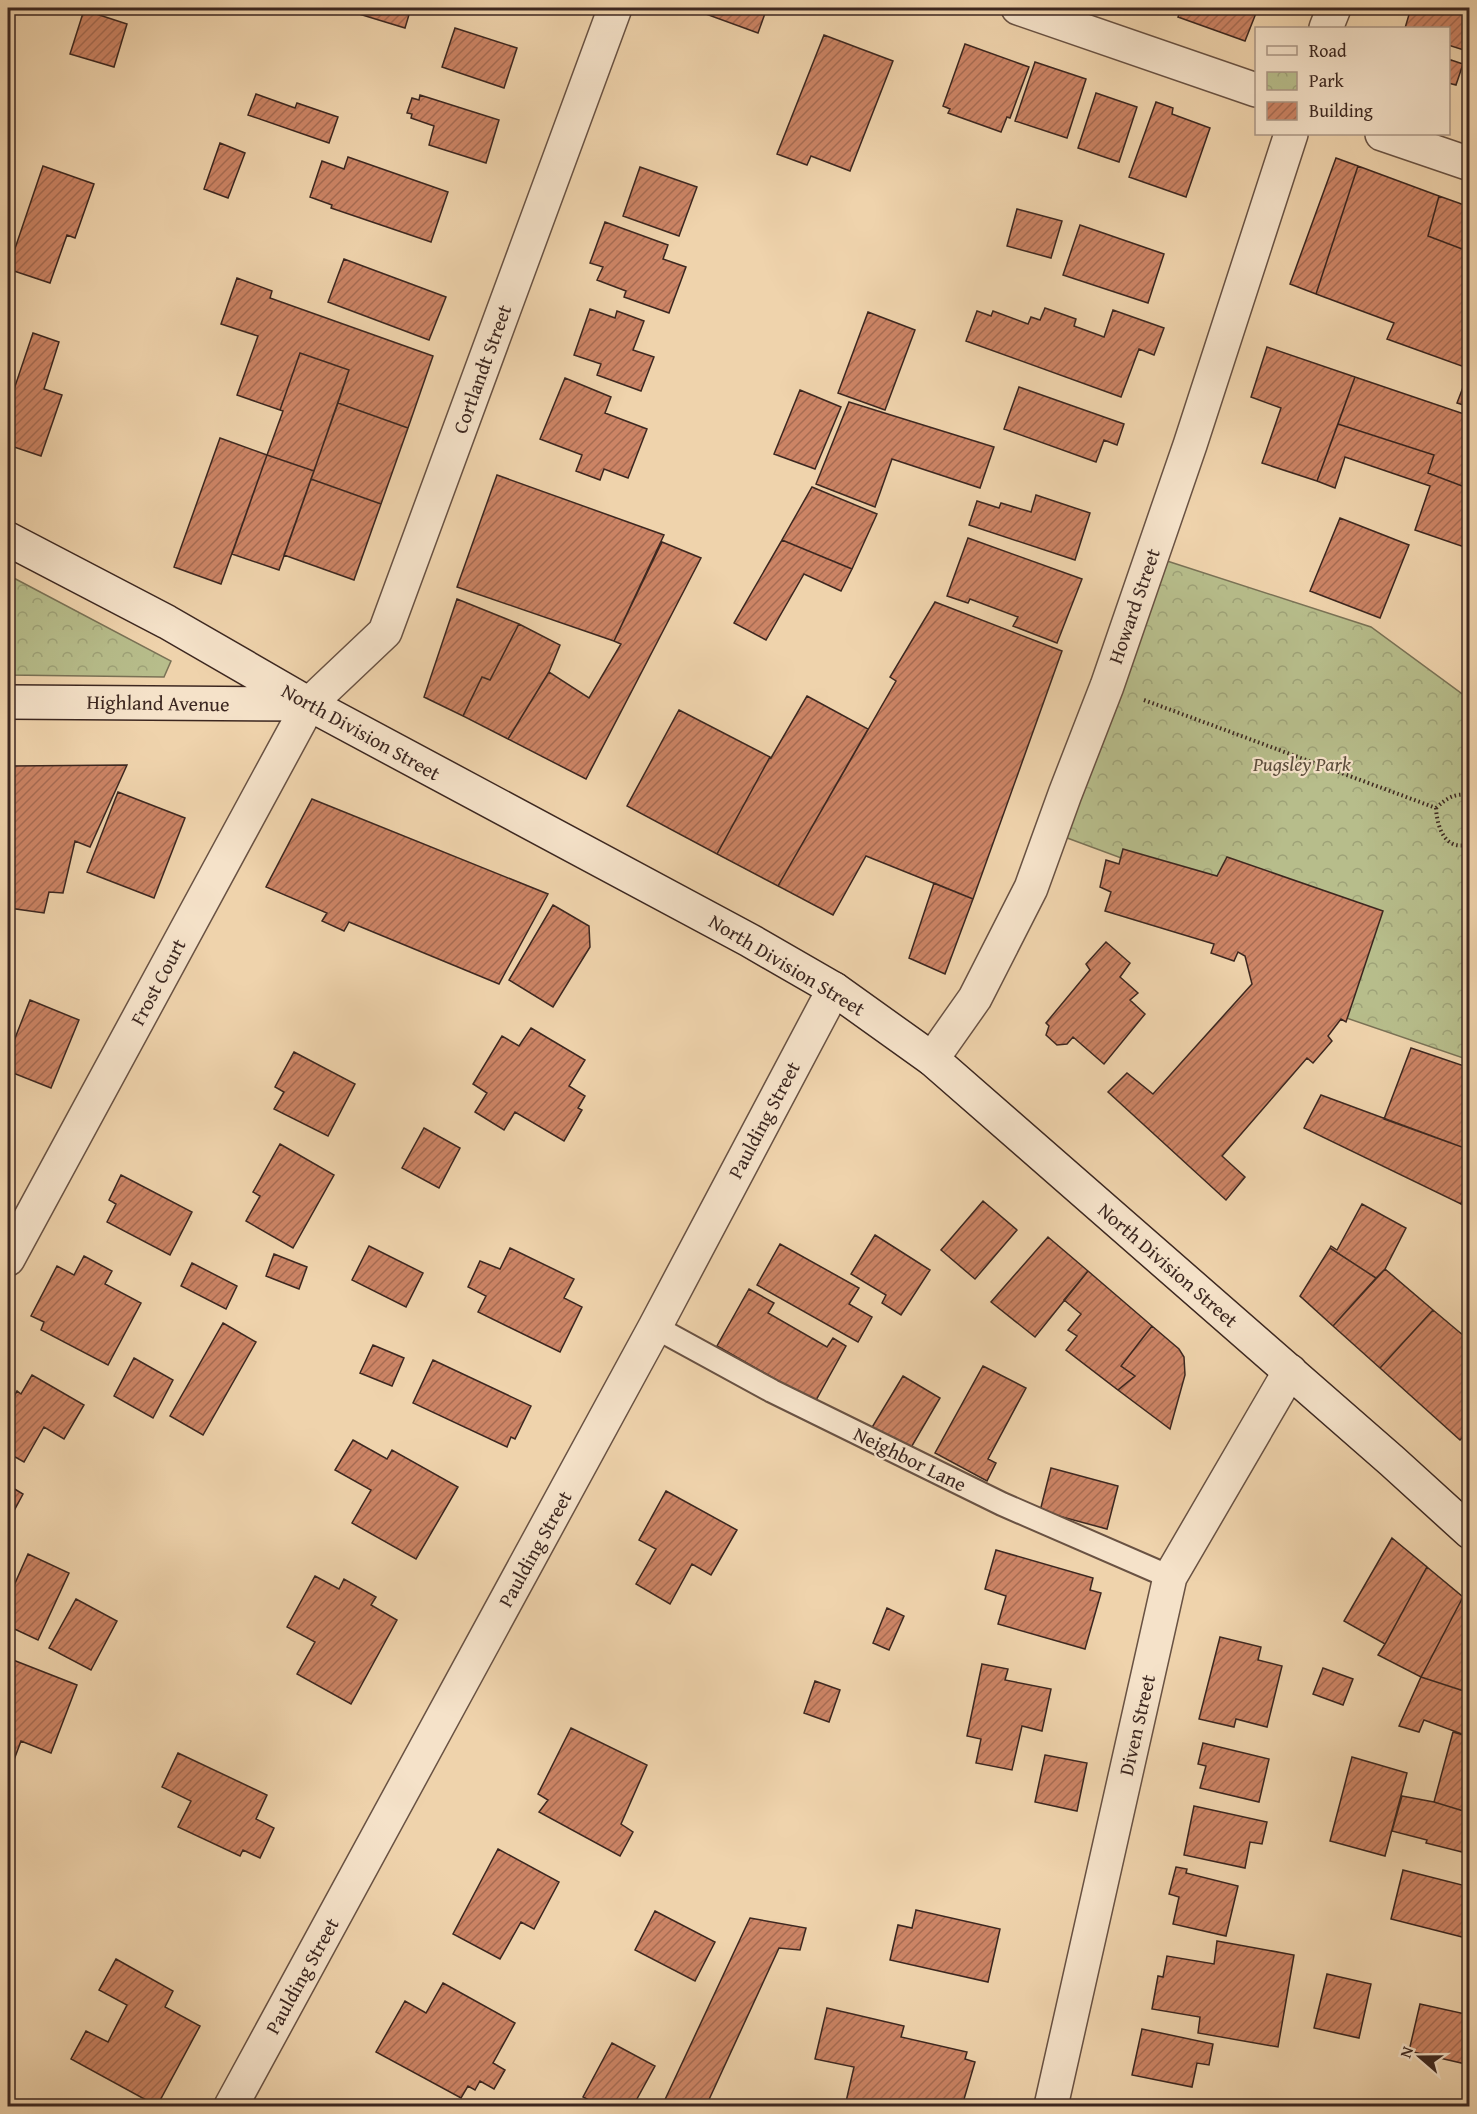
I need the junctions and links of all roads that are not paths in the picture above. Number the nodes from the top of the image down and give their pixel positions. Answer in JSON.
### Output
{"nodes":[{"id":1,"x":615,"y":8,"type":"edge"},
{"id":2,"x":1018,"y":8,"type":"edge"},
{"id":3,"x":1334,"y":8,"type":"edge"},
{"id":4,"x":1326,"y":27,"type":"edge"},
{"id":5,"x":1255,"y":89,"type":"edge"},
{"id":6,"x":1291,"y":135,"type":"edge"},
{"id":7,"x":1385,"y":135,"type":"edge"},
{"id":8,"x":1470,"y":164,"type":"edge"},
{"id":9,"x":8,"y":539,"type":"edge"},
{"id":10,"x":8,"y":702,"type":"edge"},
{"id":11,"x":309,"y":704,"type":"junction"},
{"id":12,"x":834,"y":989,"type":"junction"},
{"id":13,"x":932,"y":1059,"type":"junction"},
{"id":14,"x":8,"y":1259,"type":"edge"},
{"id":15,"x":655,"y":1327,"type":"junction"},
{"id":16,"x":1290,"y":1371,"type":"junction"},
{"id":17,"x":1470,"y":1532,"type":"edge"},
{"id":18,"x":1170,"y":1577,"type":"junction"},
{"id":19,"x":231,"y":2106,"type":"edge"},
{"id":20,"x":1052,"y":2106,"type":"edge"}],
"edges":[{"from":1,"to":11,"type":"street","name":"Cortlandt Street"},
{"from":2,"to":5,"type":"street"},
{"from":3,"to":4,"type":"street"},
{"from":6,"to":13,"type":"street","name":"Howard Street"},
{"from":7,"to":8,"type":"street"},
{"from":9,"to":11,"type":"street","name":"North Division Street"},
{"from":10,"to":11,"type":"street","name":"Highland Avenue"},
{"from":11,"to":12,"type":"street","name":"North Division Street"},
{"from":11,"to":14,"type":"street","name":"Frost Court"},
{"from":12,"to":13,"type":"street","name":"North Division Street"},
{"from":12,"to":15,"type":"street","name":"Paulding Street"},
{"from":13,"to":16,"type":"street","name":"North Division Street"},
{"from":15,"to":18,"type":"lane","name":"Neighbor Lane"},
{"from":15,"to":19,"type":"street","name":"Paulding Street"},
{"from":16,"to":17,"type":"street","name":"North Division Street"},
{"from":16,"to":18,"type":"street","name":"Diven Street"},
{"from":18,"to":20,"type":"street","name":"Diven Street"}]}
